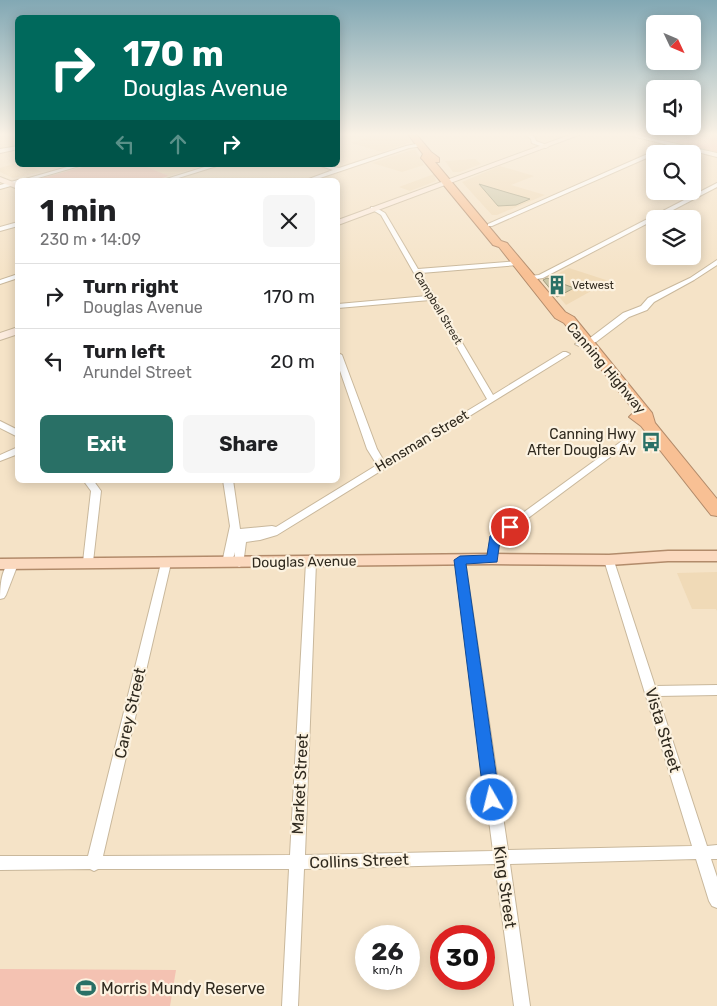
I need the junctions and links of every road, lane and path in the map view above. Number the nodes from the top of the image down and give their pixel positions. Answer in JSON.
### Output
{"nodes":[{"id":1,"x":3,"y":180,"type":"edge"},
{"id":2,"x":591,"y":180,"type":"edge"},
{"id":3,"x":449,"y":181,"type":"junction"},
{"id":4,"x":15,"y":184,"type":"edge"},
{"id":5,"x":717,"y":185,"type":"edge"},
{"id":6,"x":0,"y":186,"type":"edge"},
{"id":7,"x":371,"y":210,"type":"junction"},
{"id":8,"x":340,"y":221,"type":"edge"},
{"id":9,"x":488,"y":222,"type":"junction"},
{"id":10,"x":15,"y":225,"type":"edge"},
{"id":11,"x":0,"y":230,"type":"edge"},
{"id":12,"x":503,"y":245,"type":"junction"},
{"id":13,"x":717,"y":262,"type":"edge"},
{"id":14,"x":416,"y":271,"type":"junction"},
{"id":15,"x":524,"y":271,"type":"junction"},
{"id":16,"x":15,"y":277,"type":"edge"},
{"id":17,"x":0,"y":282,"type":"edge"},
{"id":18,"x":433,"y":298,"type":"junction"},
{"id":19,"x":340,"y":306,"type":"edge"},
{"id":20,"x":15,"y":330,"type":"edge"},
{"id":21,"x":0,"y":335,"type":"edge"},
{"id":22,"x":580,"y":341,"type":"junction"},
{"id":23,"x":566,"y":354,"type":"dead end"},
{"id":24,"x":340,"y":361,"type":"edge"},
{"id":25,"x":491,"y":399,"type":"junction"},
{"id":26,"x":0,"y":424,"type":"edge"},
{"id":27,"x":15,"y":432,"type":"edge"},
{"id":28,"x":626,"y":441,"type":"dead end"},
{"id":29,"x":15,"y":451,"type":"edge"},
{"id":30,"x":0,"y":458,"type":"edge"},
{"id":31,"x":382,"y":466,"type":"junction"},
{"id":32,"x":90,"y":483,"type":"edge"},
{"id":33,"x":228,"y":483,"type":"edge"},
{"id":34,"x":717,"y":511,"type":"edge"},
{"id":35,"x":237,"y":534,"type":"junction"},
{"id":36,"x":717,"y":556,"type":"edge"},
{"id":37,"x":492,"y":559,"type":"junction"},
{"id":38,"x":460,"y":560,"type":"junction"},
{"id":39,"x":608,"y":560,"type":"junction"},
{"id":40,"x":88,"y":562,"type":"junction"},
{"id":41,"x":312,"y":562,"type":"junction"},
{"id":42,"x":166,"y":563,"type":"junction"},
{"id":43,"x":233,"y":563,"type":"junction"},
{"id":44,"x":6,"y":564,"type":"edge"},
{"id":45,"x":717,"y":564,"type":"edge"},
{"id":46,"x":0,"y":595,"type":"edge"},
{"id":47,"x":717,"y":690,"type":"edge"},
{"id":48,"x":651,"y":691,"type":"junction"},
{"id":49,"x":700,"y":851,"type":"junction"},
{"id":50,"x":717,"y":852,"type":"edge"},
{"id":51,"x":500,"y":857,"type":"junction"},
{"id":52,"x":297,"y":862,"type":"junction"},
{"id":53,"x":0,"y":863,"type":"edge"},
{"id":54,"x":94,"y":864,"type":"junction"},
{"id":55,"x":717,"y":901,"type":"edge"},
{"id":56,"x":290,"y":1006,"type":"edge"},
{"id":57,"x":522,"y":1006,"type":"edge"}],
"edges":[{"from":1,"to":4,"type":"main road"},
{"from":2,"to":9,"type":"street"},
{"from":3,"to":7,"type":"main road"},
{"from":3,"to":9,"type":"highway","name":"Canning Highway"},
{"from":3,"to":12,"type":"highway","name":"Canning Highway"},
{"from":4,"to":6,"type":"street"},
{"from":5,"to":15,"type":"street"},
{"from":7,"to":8,"type":"main road"},
{"from":7,"to":14,"type":"street","name":"Campbell Street"},
{"from":9,"to":12,"type":"highway","name":"Canning Highway"},
{"from":10,"to":11,"type":"street"},
{"from":12,"to":15,"type":"highway","name":"Canning Highway"},
{"from":13,"to":22,"type":"street"},
{"from":14,"to":15,"type":"street"},
{"from":14,"to":18,"type":"street","name":"Campbell Street"},
{"from":15,"to":22,"type":"highway","name":"Canning Highway"},
{"from":16,"to":17,"type":"street"},
{"from":18,"to":19,"type":"street"},
{"from":18,"to":25,"type":"street","name":"Campbell Street"},
{"from":20,"to":21,"type":"main road"},
{"from":22,"to":34,"type":"highway","name":"Canning Highway"},
{"from":23,"to":25,"type":"street","name":"Hensman Street"},
{"from":24,"to":31,"type":"street"},
{"from":25,"to":31,"type":"street","name":"Hensman Street"},
{"from":26,"to":27,"type":"street"},
{"from":28,"to":37,"type":"street"},
{"from":29,"to":30,"type":"street"},
{"from":31,"to":35,"type":"street","name":"Hensman Street"},
{"from":32,"to":40,"type":"street"},
{"from":33,"to":35,"type":"street"},
{"from":35,"to":43,"type":"street"},
{"from":36,"to":39,"type":"main road","name":"Douglas Avenue"},
{"from":37,"to":38,"type":"main road","name":"Douglas Avenue"},
{"from":37,"to":39,"type":"main road","name":"Douglas Avenue"},
{"from":38,"to":41,"type":"main road","name":"Douglas Avenue"},
{"from":38,"to":51,"type":"street","name":"King Street"},
{"from":39,"to":45,"type":"main road","name":"Douglas Avenue"},
{"from":39,"to":48,"type":"street","name":"Vista Street"},
{"from":40,"to":42,"type":"main road","name":"Douglas Avenue"},
{"from":40,"to":44,"type":"main road","name":"Douglas Avenue"},
{"from":41,"to":43,"type":"main road","name":"Douglas Avenue"},
{"from":41,"to":52,"type":"street","name":"Market Street"},
{"from":42,"to":43,"type":"main road","name":"Douglas Avenue"},
{"from":42,"to":54,"type":"street","name":"Carey Street"},
{"from":44,"to":46,"type":"street"},
{"from":47,"to":48,"type":"street"},
{"from":48,"to":49,"type":"street","name":"Vista Street"},
{"from":49,"to":50,"type":"street","name":"Collins Street"},
{"from":49,"to":51,"type":"street","name":"Collins Street"},
{"from":49,"to":55,"type":"street","name":"Vista Street"},
{"from":51,"to":52,"type":"street","name":"Collins Street"},
{"from":51,"to":57,"type":"street","name":"King Street"},
{"from":52,"to":54,"type":"street","name":"Collins Street"},
{"from":52,"to":56,"type":"street","name":"Market Street"},
{"from":53,"to":54,"type":"street","name":"Collins Street"}]}
